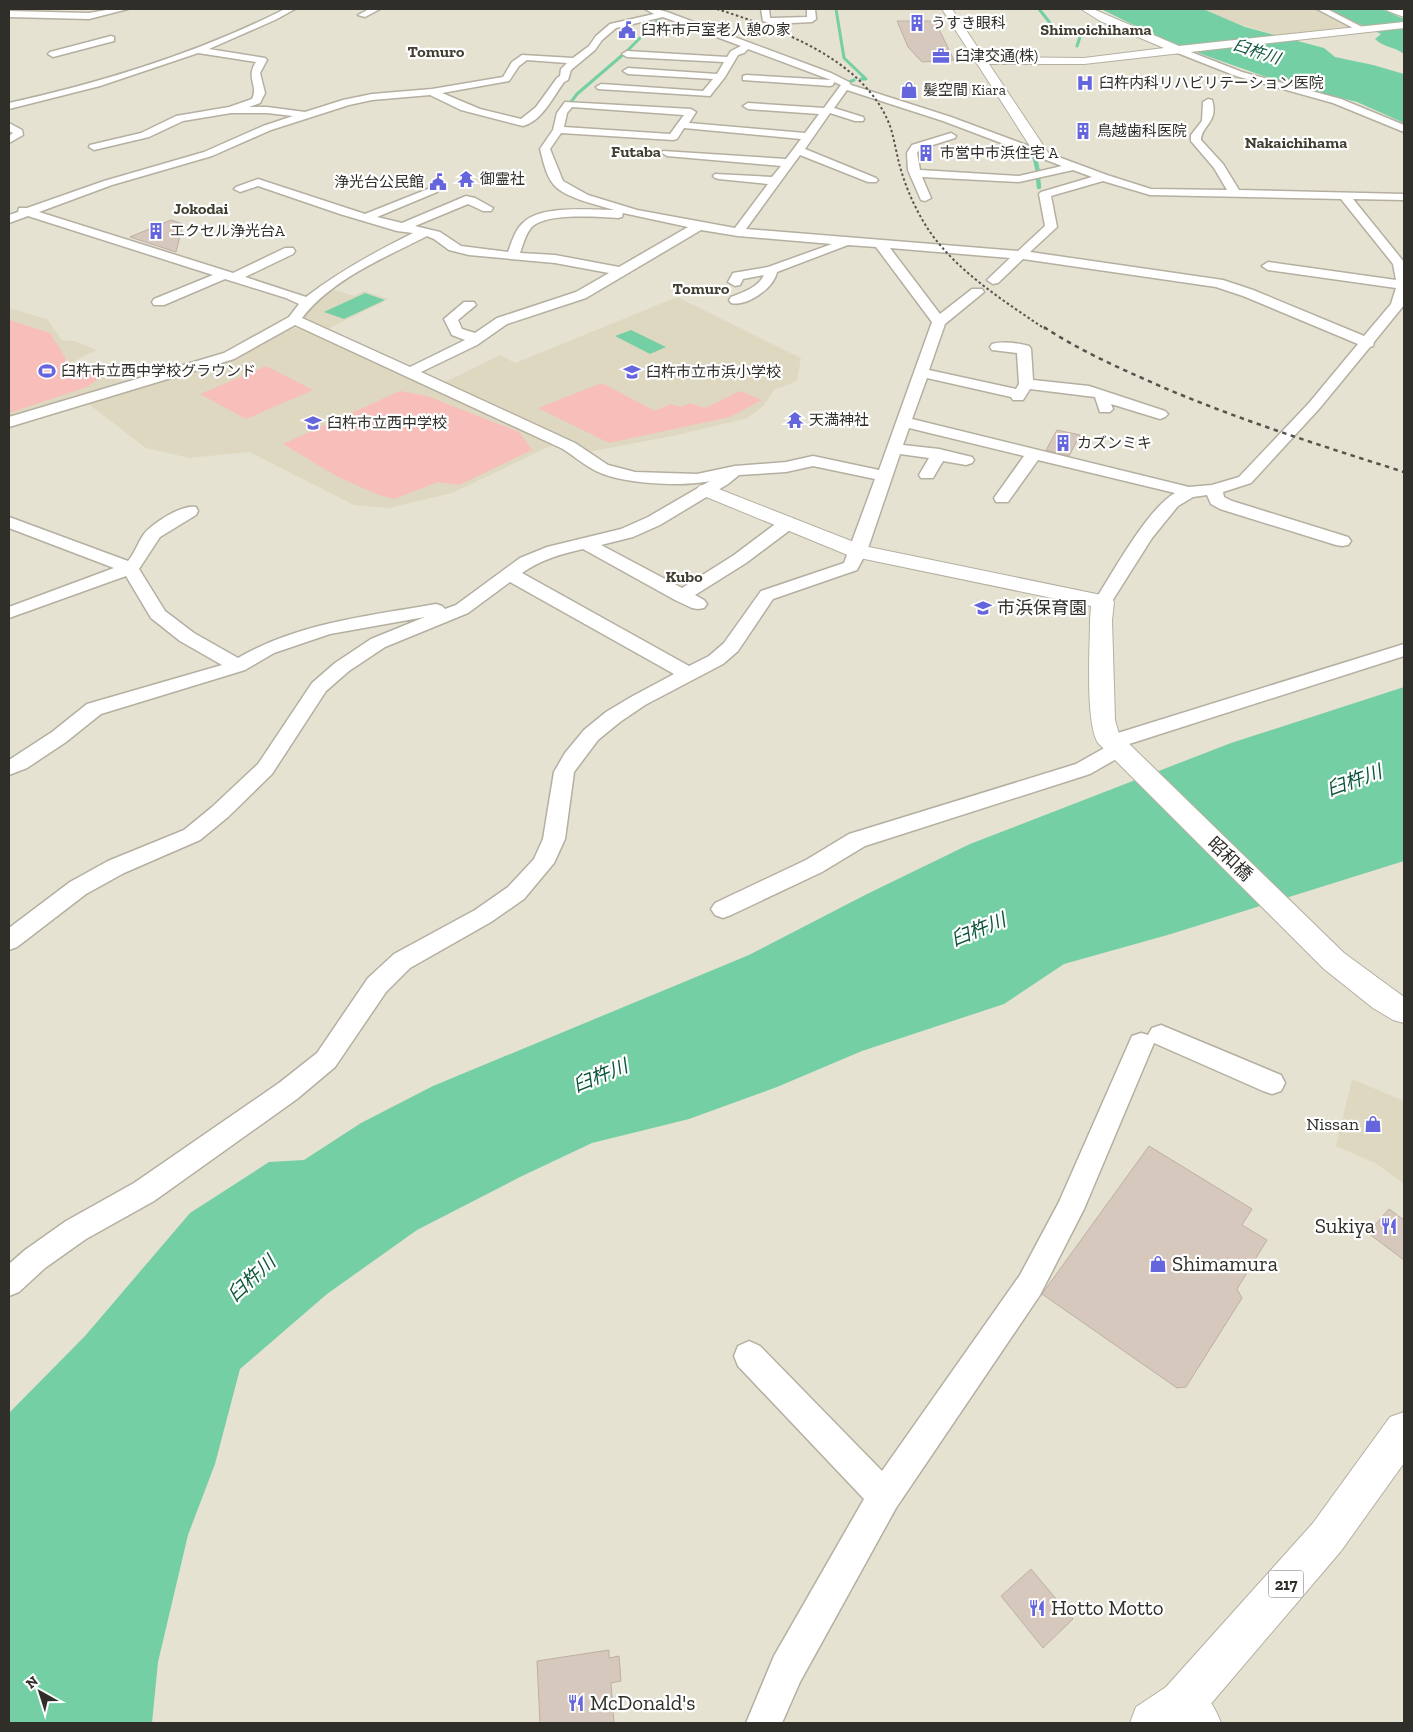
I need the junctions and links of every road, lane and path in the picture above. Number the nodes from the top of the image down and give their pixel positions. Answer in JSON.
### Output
{"nodes":[{"id":1,"x":124,"y":9,"type":"edge"},
{"id":2,"x":291,"y":9,"type":"edge"},
{"id":3,"x":376,"y":9,"type":"edge"},
{"id":4,"x":766,"y":9,"type":"edge"},
{"id":5,"x":811,"y":9,"type":"edge"},
{"id":6,"x":947,"y":9,"type":"edge"},
{"id":7,"x":1086,"y":9,"type":"edge"},
{"id":8,"x":1321,"y":9,"type":"edge"},
{"id":9,"x":1392,"y":9,"type":"edge"},
{"id":10,"x":657,"y":11,"type":"edge"},
{"id":11,"x":9,"y":14,"type":"edge"},
{"id":12,"x":1404,"y":14,"type":"edge"},
{"id":13,"x":362,"y":15,"type":"dead end"},
{"id":14,"x":89,"y":16,"type":"junction"},
{"id":15,"x":1404,"y":25,"type":"edge"},
{"id":16,"x":1364,"y":29,"type":"junction"},
{"id":17,"x":747,"y":45,"type":"junction"},
{"id":18,"x":196,"y":50,"type":"junction"},
{"id":19,"x":1182,"y":50,"type":"junction"},
{"id":20,"x":53,"y":54,"type":"dead end"},
{"id":21,"x":627,"y":54,"type":"dead end"},
{"id":22,"x":731,"y":60,"type":"junction"},
{"id":23,"x":981,"y":60,"type":"junction"},
{"id":24,"x":573,"y":61,"type":"junction"},
{"id":25,"x":628,"y":71,"type":"dead end"},
{"id":26,"x":720,"y":77,"type":"junction"},
{"id":27,"x":746,"y":78,"type":"dead end"},
{"id":28,"x":845,"y":85,"type":"junction"},
{"id":29,"x":601,"y":87,"type":"dead end"},
{"id":30,"x":432,"y":92,"type":"junction"},
{"id":31,"x":1208,"y":102,"type":"dead end"},
{"id":32,"x":9,"y":106,"type":"edge"},
{"id":33,"x":748,"y":106,"type":"dead end"},
{"id":34,"x":231,"y":110,"type":"junction"},
{"id":35,"x":827,"y":110,"type":"junction"},
{"id":36,"x":306,"y":115,"type":"junction"},
{"id":37,"x":859,"y":119,"type":"dead end"},
{"id":38,"x":681,"y":125,"type":"junction"},
{"id":39,"x":9,"y":126,"type":"edge"},
{"id":40,"x":1404,"y":129,"type":"edge"},
{"id":41,"x":558,"y":130,"type":"junction"},
{"id":42,"x":808,"y":136,"type":"junction"},
{"id":43,"x":952,"y":136,"type":"dead end"},
{"id":44,"x":9,"y":140,"type":"edge"},
{"id":45,"x":94,"y":147,"type":"dead end"},
{"id":46,"x":798,"y":150,"type":"junction"},
{"id":47,"x":667,"y":153,"type":"dead end"},
{"id":48,"x":1042,"y":154,"type":"junction"},
{"id":49,"x":788,"y":163,"type":"junction"},
{"id":50,"x":1075,"y":166,"type":"junction"},
{"id":51,"x":915,"y":173,"type":"junction"},
{"id":52,"x":719,"y":176,"type":"dead end"},
{"id":53,"x":1103,"y":177,"type":"junction"},
{"id":54,"x":872,"y":180,"type":"dead end"},
{"id":55,"x":776,"y":181,"type":"junction"},
{"id":56,"x":417,"y":185,"type":"dead end"},
{"id":57,"x":240,"y":188,"type":"dead end"},
{"id":58,"x":433,"y":190,"type":"junction"},
{"id":59,"x":479,"y":190,"type":"dead end"},
{"id":60,"x":1235,"y":193,"type":"junction"},
{"id":61,"x":1345,"y":197,"type":"junction"},
{"id":62,"x":1404,"y":197,"type":"edge"},
{"id":63,"x":460,"y":198,"type":"junction"},
{"id":64,"x":925,"y":198,"type":"dead end"},
{"id":65,"x":9,"y":206,"type":"edge"},
{"id":66,"x":487,"y":208,"type":"dead end"},
{"id":67,"x":27,"y":212,"type":"junction"},
{"id":68,"x":635,"y":213,"type":"junction"},
{"id":69,"x":368,"y":217,"type":"junction"},
{"id":70,"x":9,"y":219,"type":"edge"},
{"id":71,"x":699,"y":226,"type":"junction"},
{"id":72,"x":401,"y":228,"type":"junction"},
{"id":73,"x":738,"y":232,"type":"junction"},
{"id":74,"x":423,"y":233,"type":"junction"},
{"id":75,"x":848,"y":242,"type":"junction"},
{"id":76,"x":880,"y":244,"type":"junction"},
{"id":77,"x":289,"y":251,"type":"dead end"},
{"id":78,"x":1022,"y":255,"type":"junction"},
{"id":79,"x":512,"y":256,"type":"junction"},
{"id":80,"x":1268,"y":266,"type":"dead end"},
{"id":81,"x":771,"y":270,"type":"junction"},
{"id":82,"x":618,"y":271,"type":"junction"},
{"id":83,"x":228,"y":276,"type":"junction"},
{"id":84,"x":993,"y":280,"type":"dead end"},
{"id":85,"x":734,"y":282,"type":"dead end"},
{"id":86,"x":1403,"y":285,"type":"junction"},
{"id":87,"x":977,"y":292,"type":"dead end"},
{"id":88,"x":736,"y":300,"type":"dead end"},
{"id":89,"x":159,"y":302,"type":"dead end"},
{"id":90,"x":307,"y":303,"type":"junction"},
{"id":91,"x":469,"y":305,"type":"dead end"},
{"id":92,"x":294,"y":320,"type":"junction"},
{"id":93,"x":939,"y":322,"type":"junction"},
{"id":94,"x":477,"y":338,"type":"junction"},
{"id":95,"x":1368,"y":343,"type":"junction"},
{"id":96,"x":998,"y":347,"type":"dead end"},
{"id":97,"x":410,"y":372,"type":"junction"},
{"id":98,"x":921,"y":372,"type":"junction"},
{"id":99,"x":1021,"y":393,"type":"junction"},
{"id":100,"x":1160,"y":414,"type":"dead end"},
{"id":101,"x":9,"y":422,"type":"edge"},
{"id":102,"x":904,"y":422,"type":"junction"},
{"id":103,"x":895,"y":448,"type":"junction"},
{"id":104,"x":939,"y":454,"type":"junction"},
{"id":105,"x":1033,"y":454,"type":"junction"},
{"id":106,"x":966,"y":460,"type":"dead end"},
{"id":107,"x":735,"y":471,"type":"junction"},
{"id":108,"x":927,"y":475,"type":"dead end"},
{"id":109,"x":885,"y":476,"type":"junction"},
{"id":110,"x":706,"y":490,"type":"junction"},
{"id":111,"x":1214,"y":490,"type":"junction"},
{"id":112,"x":1190,"y":492,"type":"junction"},
{"id":113,"x":1002,"y":498,"type":"dead end"},
{"id":114,"x":190,"y":511,"type":"dead end"},
{"id":115,"x":9,"y":522,"type":"edge"},
{"id":116,"x":788,"y":523,"type":"junction"},
{"id":117,"x":1342,"y":541,"type":"dead end"},
{"id":118,"x":587,"y":544,"type":"junction"},
{"id":119,"x":858,"y":551,"type":"junction"},
{"id":120,"x":130,"y":568,"type":"junction"},
{"id":121,"x":506,"y":576,"type":"junction"},
{"id":122,"x":682,"y":596,"type":"junction"},
{"id":123,"x":1103,"y":602,"type":"junction"},
{"id":124,"x":698,"y":604,"type":"dead end"},
{"id":125,"x":462,"y":609,"type":"junction"},
{"id":126,"x":9,"y":613,"type":"edge"},
{"id":127,"x":1404,"y":650,"type":"edge"},
{"id":128,"x":238,"y":666,"type":"junction"},
{"id":129,"x":690,"y":675,"type":"junction"},
{"id":130,"x":1119,"y":749,"type":"junction"},
{"id":131,"x":9,"y":768,"type":"edge"},
{"id":132,"x":723,"y":909,"type":"dead end"},
{"id":133,"x":9,"y":942,"type":"edge"},
{"id":134,"x":1404,"y":1011,"type":"edge"},
{"id":135,"x":1272,"y":1083,"type":"dead end"},
{"id":136,"x":9,"y":1282,"type":"edge"},
{"id":137,"x":749,"y":1356,"type":"dead end"},
{"id":138,"x":1404,"y":1431,"type":"edge"},
{"id":139,"x":884,"y":1496,"type":"junction"},
{"id":140,"x":1178,"y":1717,"type":"edge"},
{"id":141,"x":764,"y":1723,"type":"edge"}],
"edges":[{"from":1,"to":14,"type":"street"},
{"from":2,"to":18,"type":"street"},
{"from":3,"to":13,"type":"street"},
{"from":4,"to":5,"type":"street"},
{"from":6,"to":23,"type":"main road"},
{"from":7,"to":19,"type":"main road"},
{"from":8,"to":16,"type":"street"},
{"from":9,"to":12,"type":"main road"},
{"from":10,"to":17,"type":"street"},
{"from":10,"to":24,"type":"street"},
{"from":11,"to":14,"type":"street"},
{"from":14,"to":20,"type":"street"},
{"from":15,"to":16,"type":"main road"},
{"from":16,"to":19,"type":"main road"},
{"from":17,"to":22,"type":"street"},
{"from":17,"to":28,"type":"street"},
{"from":18,"to":32,"type":"street"},
{"from":18,"to":34,"type":"street"},
{"from":19,"to":23,"type":"main road"},
{"from":19,"to":40,"type":"street"},
{"from":21,"to":22,"type":"street"},
{"from":22,"to":26,"type":"street"},
{"from":23,"to":48,"type":"main road"},
{"from":24,"to":30,"type":"street"},
{"from":24,"to":30,"type":"street"},
{"from":25,"to":26,"type":"street"},
{"from":26,"to":29,"type":"street"},
{"from":27,"to":28,"type":"street"},
{"from":28,"to":35,"type":"street"},
{"from":28,"to":48,"type":"street"},
{"from":30,"to":36,"type":"street"},
{"from":31,"to":60,"type":"street"},
{"from":33,"to":35,"type":"street"},
{"from":34,"to":36,"type":"street"},
{"from":34,"to":45,"type":"street"},
{"from":35,"to":37,"type":"street"},
{"from":35,"to":42,"type":"street"},
{"from":36,"to":67,"type":"street"},
{"from":38,"to":41,"type":"street"},
{"from":38,"to":41,"type":"street"},
{"from":38,"to":42,"type":"street"},
{"from":39,"to":44,"type":"street"},
{"from":41,"to":68,"type":"street"},
{"from":42,"to":46,"type":"street"},
{"from":43,"to":51,"type":"street"},
{"from":46,"to":49,"type":"street"},
{"from":46,"to":54,"type":"street"},
{"from":47,"to":49,"type":"street"},
{"from":48,"to":50,"type":"street"},
{"from":49,"to":55,"type":"street"},
{"from":50,"to":51,"type":"street"},
{"from":50,"to":53,"type":"street"},
{"from":51,"to":64,"type":"street"},
{"from":52,"to":55,"type":"street"},
{"from":53,"to":60,"type":"street"},
{"from":53,"to":78,"type":"street"},
{"from":55,"to":73,"type":"street"},
{"from":56,"to":58,"type":"street"},
{"from":57,"to":69,"type":"street"},
{"from":58,"to":63,"type":"street"},
{"from":58,"to":69,"type":"street"},
{"from":59,"to":63,"type":"street"},
{"from":60,"to":61,"type":"street"},
{"from":61,"to":62,"type":"street"},
{"from":61,"to":86,"type":"street"},
{"from":63,"to":66,"type":"street"},
{"from":63,"to":72,"type":"street"},
{"from":65,"to":67,"type":"street"},
{"from":67,"to":70,"type":"street"},
{"from":67,"to":83,"type":"street"},
{"from":68,"to":71,"type":"street"},
{"from":68,"to":79,"type":"street"},
{"from":69,"to":72,"type":"street"},
{"from":71,"to":73,"type":"street"},
{"from":71,"to":82,"type":"street"},
{"from":72,"to":74,"type":"street"},
{"from":73,"to":75,"type":"street"},
{"from":74,"to":79,"type":"street"},
{"from":74,"to":90,"type":"street"},
{"from":75,"to":76,"type":"street"},
{"from":75,"to":81,"type":"street"},
{"from":76,"to":78,"type":"street"},
{"from":76,"to":93,"type":"street"},
{"from":77,"to":83,"type":"street"},
{"from":78,"to":84,"type":"street"},
{"from":78,"to":95,"type":"street"},
{"from":79,"to":82,"type":"street"},
{"from":80,"to":86,"type":"street"},
{"from":81,"to":85,"type":"street"},
{"from":81,"to":88,"type":"street"},
{"from":82,"to":94,"type":"street"},
{"from":83,"to":89,"type":"street"},
{"from":83,"to":90,"type":"street"},
{"from":86,"to":95,"type":"street"},
{"from":87,"to":93,"type":"street"},
{"from":90,"to":92,"type":"street"},
{"from":91,"to":94,"type":"street"},
{"from":92,"to":97,"type":"street"},
{"from":92,"to":101,"type":"street"},
{"from":93,"to":98,"type":"street"},
{"from":94,"to":97,"type":"street"},
{"from":95,"to":111,"type":"street"},
{"from":96,"to":99,"type":"street"},
{"from":97,"to":107,"type":"street"},
{"from":98,"to":99,"type":"street"},
{"from":98,"to":102,"type":"street"},
{"from":99,"to":100,"type":"street"},
{"from":102,"to":103,"type":"street"},
{"from":102,"to":105,"type":"street"},
{"from":103,"to":104,"type":"street"},
{"from":103,"to":109,"type":"street"},
{"from":104,"to":106,"type":"street"},
{"from":104,"to":108,"type":"street"},
{"from":105,"to":112,"type":"street"},
{"from":105,"to":113,"type":"street"},
{"from":107,"to":109,"type":"street"},
{"from":107,"to":110,"type":"street"},
{"from":109,"to":119,"type":"street"},
{"from":110,"to":116,"type":"main road"},
{"from":110,"to":118,"type":"street"},
{"from":111,"to":112,"type":"street"},
{"from":111,"to":117,"type":"street"},
{"from":112,"to":123,"type":"street"},
{"from":114,"to":120,"type":"street"},
{"from":115,"to":120,"type":"street"},
{"from":116,"to":119,"type":"main road"},
{"from":116,"to":122,"type":"street"},
{"from":118,"to":121,"type":"street"},
{"from":118,"to":122,"type":"street"},
{"from":119,"to":123,"type":"main road"},
{"from":119,"to":129,"type":"street"},
{"from":120,"to":126,"type":"street"},
{"from":120,"to":128,"type":"street"},
{"from":121,"to":125,"type":"street"},
{"from":121,"to":129,"type":"street"},
{"from":122,"to":124,"type":"street"},
{"from":123,"to":130,"type":"main road"},
{"from":125,"to":128,"type":"street"},
{"from":125,"to":133,"type":"street"},
{"from":127,"to":130,"type":"street"},
{"from":128,"to":131,"type":"street"},
{"from":129,"to":136,"type":"street"},
{"from":130,"to":132,"type":"street"},
{"from":130,"to":134,"type":"main road","name":"昭和橋"},
{"from":135,"to":139,"type":"street"},
{"from":137,"to":139,"type":"street"},
{"from":138,"to":140,"type":"main road","number":"217"},
{"from":139,"to":141,"type":"street"}]}
